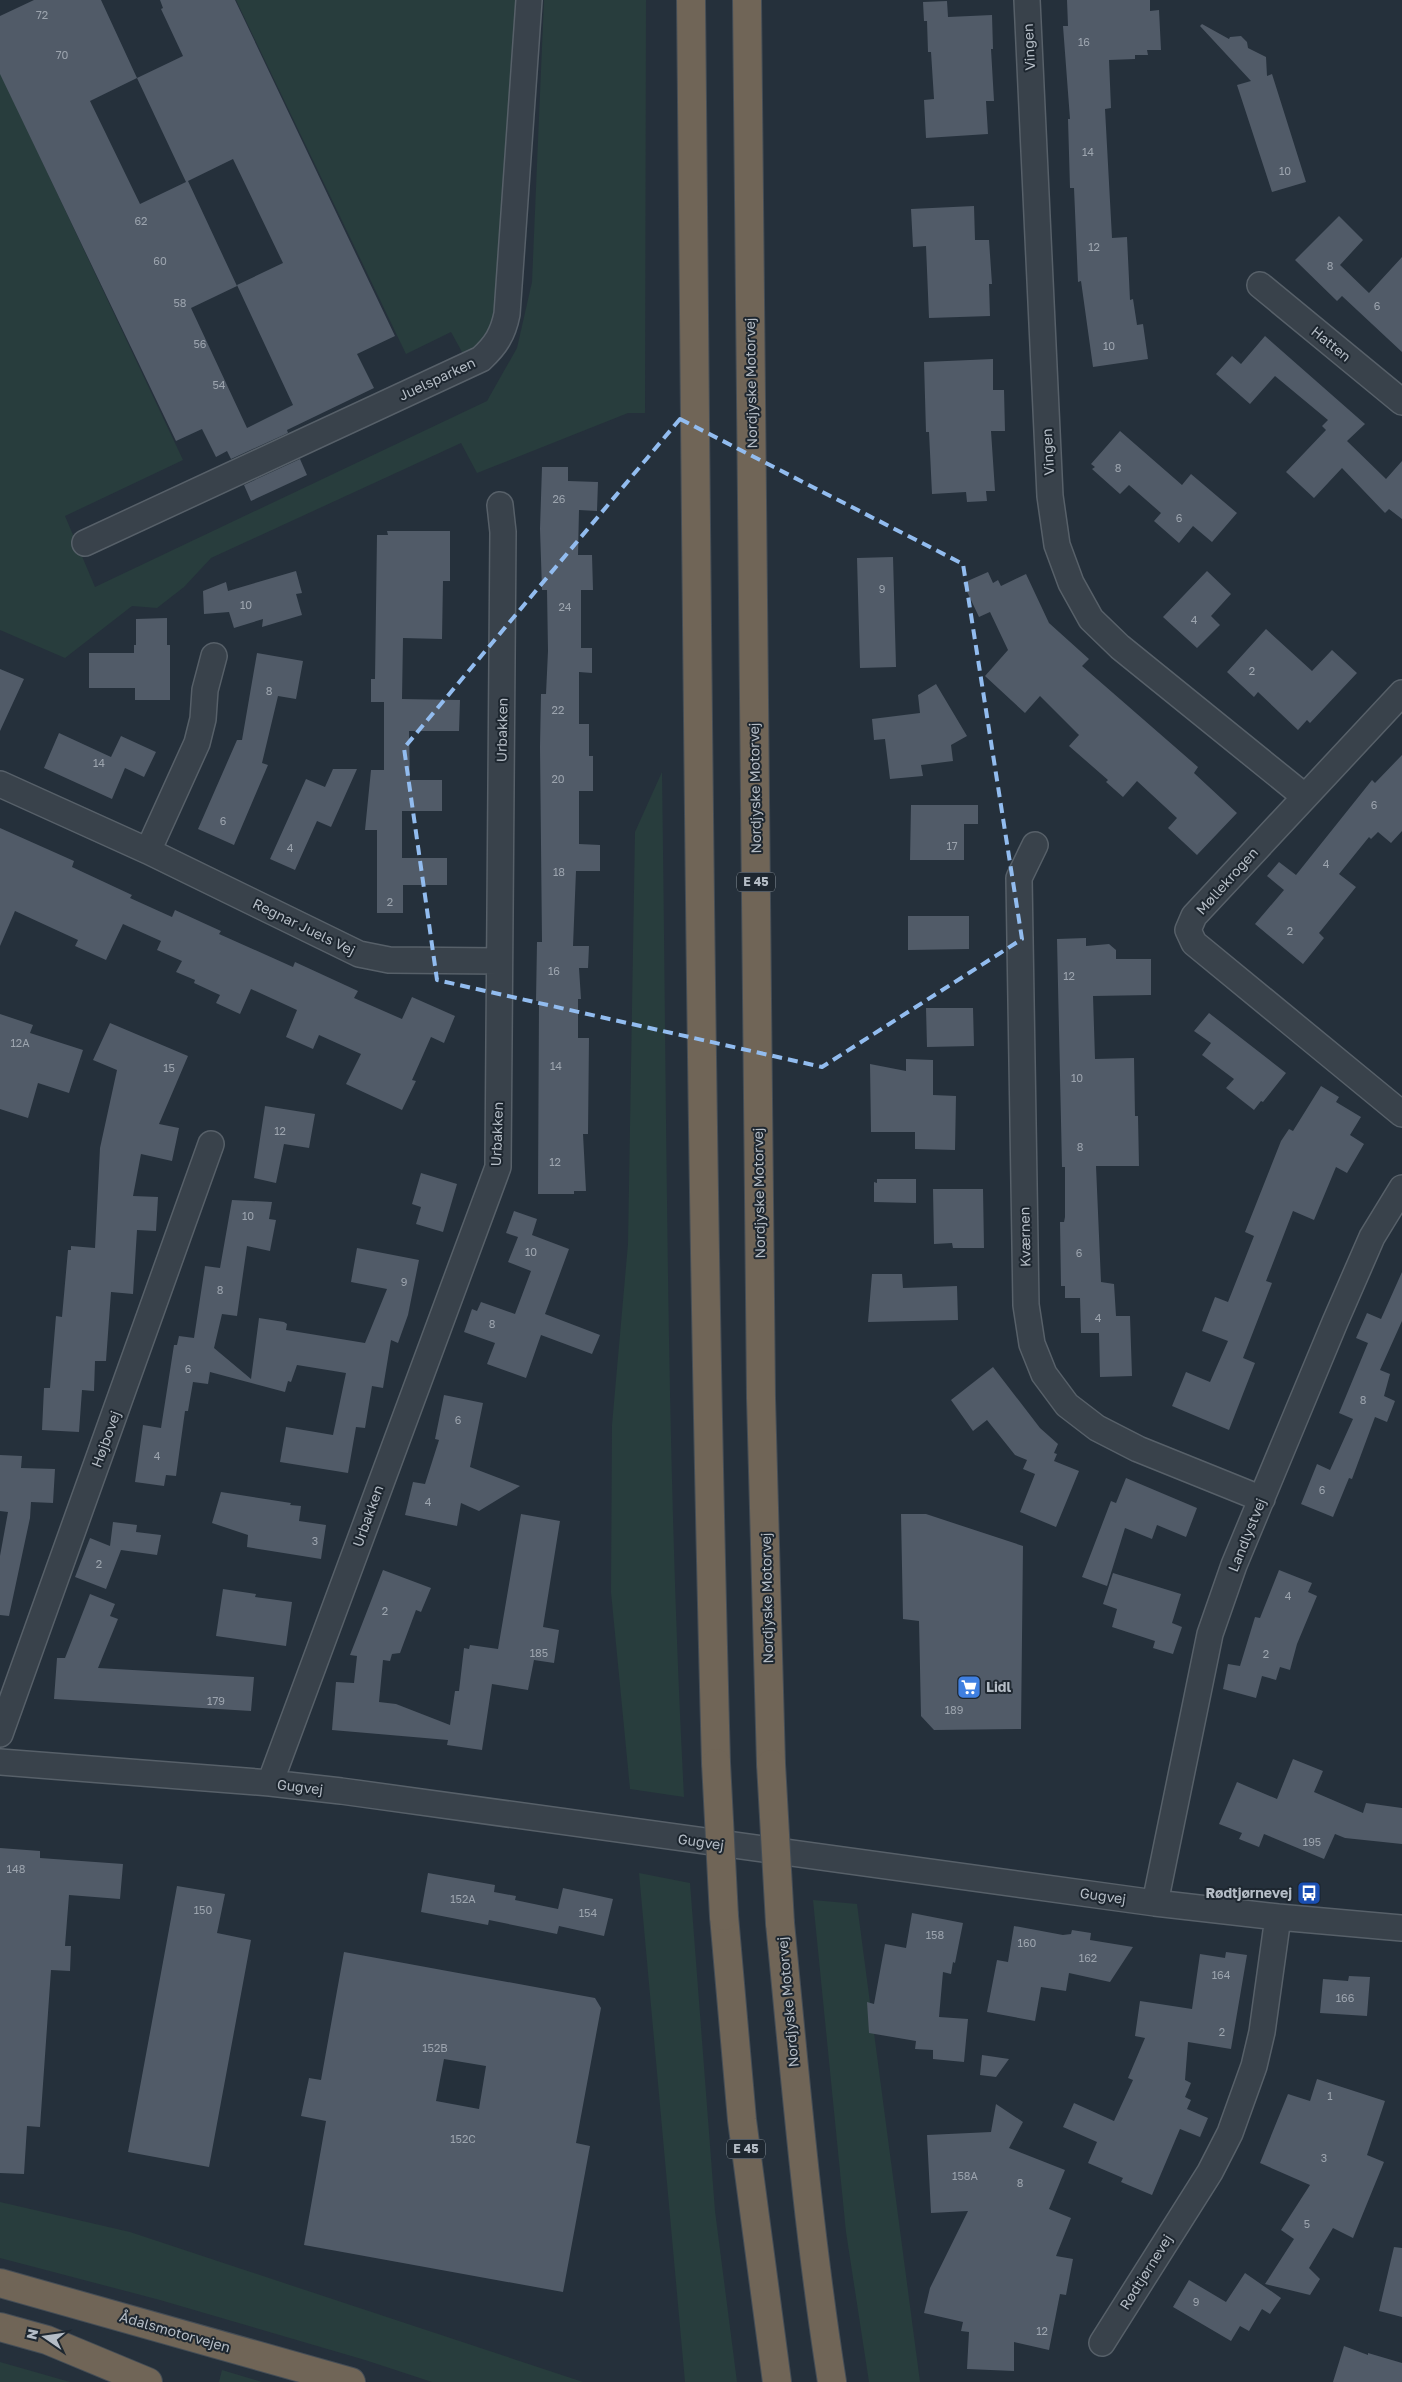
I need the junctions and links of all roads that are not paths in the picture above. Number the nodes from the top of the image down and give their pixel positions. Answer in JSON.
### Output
{"nodes":[{"id":1,"x":529,"y":0,"type":"edge"},
{"id":2,"x":691,"y":0,"type":"edge"},
{"id":3,"x":747,"y":0,"type":"edge"},
{"id":4,"x":1027,"y":0,"type":"edge"},
{"id":5,"x":1260,"y":285,"type":"dead end"},
{"id":6,"x":1402,"y":402,"type":"edge"},
{"id":7,"x":500,"y":505,"type":"dead end"},
{"id":8,"x":85,"y":543,"type":"dead end"},
{"id":9,"x":214,"y":656,"type":"dead end"},
{"id":10,"x":1402,"y":693,"type":"edge"},
{"id":11,"x":0,"y":784,"type":"edge"},
{"id":12,"x":1304,"y":796,"type":"junction"},
{"id":13,"x":1035,"y":845,"type":"dead end"},
{"id":14,"x":148,"y":852,"type":"junction"},
{"id":15,"x":499,"y":961,"type":"junction"},
{"id":16,"x":1402,"y":1114,"type":"edge"},
{"id":17,"x":212,"y":1144,"type":"dead end"},
{"id":18,"x":1402,"y":1188,"type":"edge"},
{"id":19,"x":1262,"y":1499,"type":"junction"},
{"id":20,"x":0,"y":1734,"type":"edge"},
{"id":21,"x":0,"y":1762,"type":"edge"},
{"id":22,"x":270,"y":1783,"type":"junction"},
{"id":23,"x":1155,"y":1903,"type":"junction"},
{"id":24,"x":1278,"y":1917,"type":"junction"},
{"id":25,"x":1402,"y":1928,"type":"edge"},
{"id":26,"x":0,"y":2283,"type":"edge"},
{"id":27,"x":0,"y":2327,"type":"edge"},
{"id":28,"x":1102,"y":2343,"type":"dead end"},
{"id":29,"x":148,"y":2382,"type":"edge"},
{"id":30,"x":351,"y":2382,"type":"edge"},
{"id":31,"x":777,"y":2382,"type":"edge"},
{"id":32,"x":832,"y":2382,"type":"edge"}],
"edges":[{"from":1,"to":8,"type":"street","name":"Juelsparken"},
{"from":2,"to":31,"type":"highway","number":"E 45","bridge":true},
{"from":3,"to":32,"type":"highway","name":"Nordjyske Motorvej","number":"E 45","bridge":true},
{"from":4,"to":12,"type":"street","name":"Vingen"},
{"from":5,"to":6,"type":"street","name":"Hatten"},
{"from":7,"to":15,"type":"street","name":"Urbakken"},
{"from":9,"to":14,"type":"street"},
{"from":10,"to":12,"type":"street","name":"Møllekrogen"},
{"from":11,"to":14,"type":"street","name":"Regnar Juels Vej"},
{"from":12,"to":16,"type":"street","name":"Møllekrogen"},
{"from":13,"to":19,"type":"street","name":"Kværnen"},
{"from":14,"to":15,"type":"street","name":"Regnar Juels Vej"},
{"from":15,"to":22,"type":"street","name":"Urbakken"},
{"from":17,"to":20,"type":"street","name":"Højbovej"},
{"from":18,"to":19,"type":"street","name":"Landlystvej"},
{"from":19,"to":23,"type":"street","name":"Landlystvej"},
{"from":21,"to":22,"type":"street","name":"Gugvej"},
{"from":22,"to":23,"type":"street","name":"Gugvej"},
{"from":23,"to":24,"type":"street","name":"Gugvej"},
{"from":24,"to":25,"type":"street","name":"Gugvej"},
{"from":24,"to":28,"type":"street","name":"Rødtjørnevej"},
{"from":26,"to":30,"type":"highway","name":"Ådalsmotorvejen"},
{"from":27,"to":29,"type":"highway"}]}
